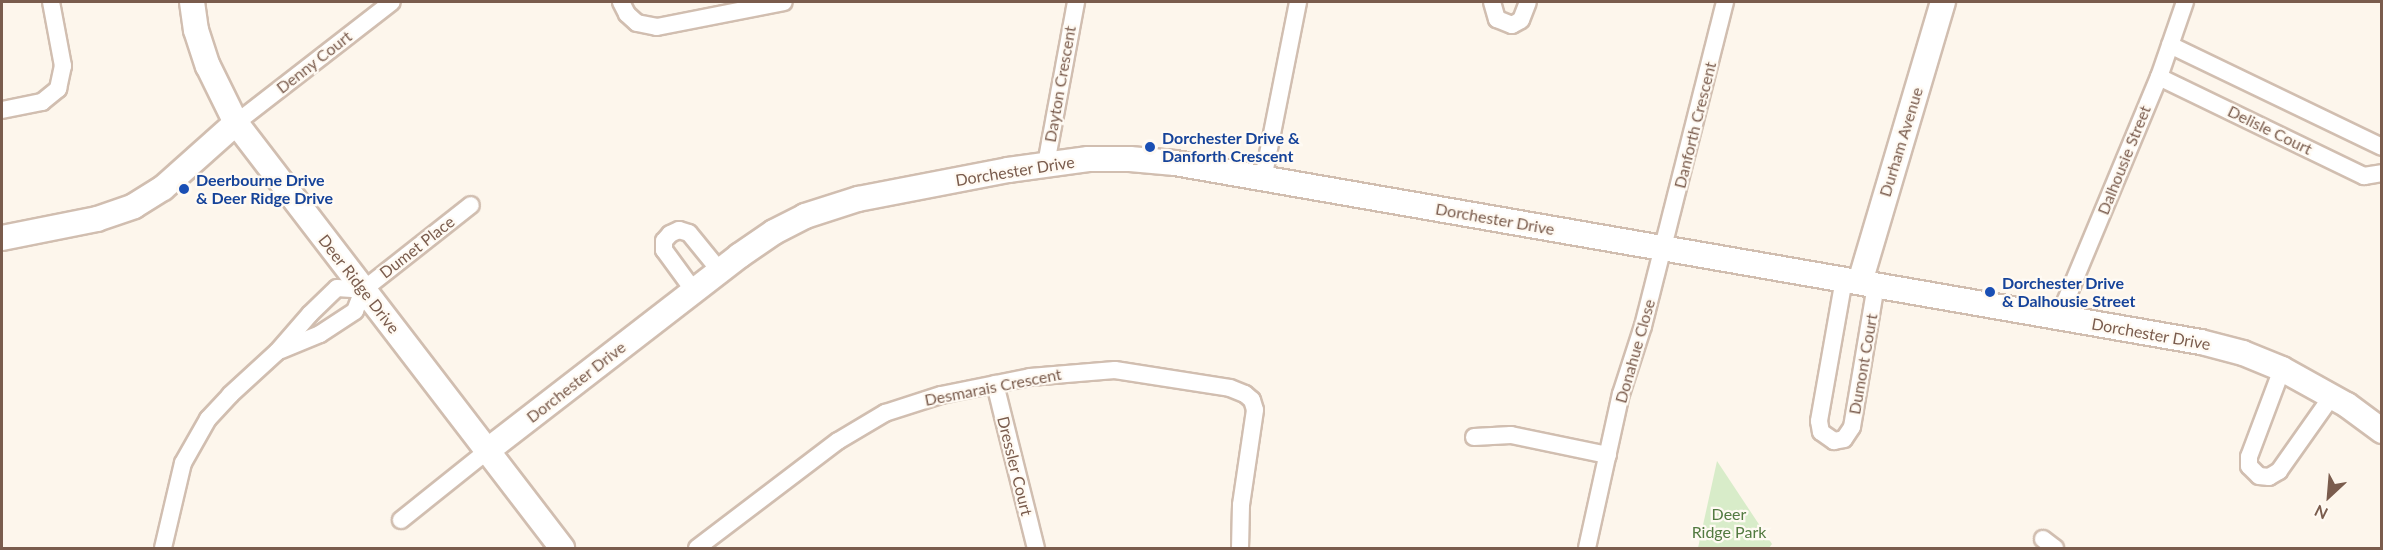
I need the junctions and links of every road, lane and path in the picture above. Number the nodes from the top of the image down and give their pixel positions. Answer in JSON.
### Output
{"nodes":[{"id":1,"x":51,"y":2,"type":"edge"},
{"id":2,"x":192,"y":2,"type":"edge"},
{"id":3,"x":392,"y":2,"type":"edge"},
{"id":4,"x":621,"y":2,"type":"edge"},
{"id":5,"x":784,"y":2,"type":"edge"},
{"id":6,"x":1072,"y":2,"type":"edge"},
{"id":7,"x":1298,"y":2,"type":"edge"},
{"id":8,"x":1492,"y":2,"type":"edge"},
{"id":9,"x":1528,"y":2,"type":"edge"},
{"id":10,"x":1725,"y":2,"type":"edge"},
{"id":11,"x":1943,"y":2,"type":"edge"},
{"id":12,"x":2185,"y":2,"type":"edge"},
{"id":13,"x":2170,"y":45,"type":"junction"},
{"id":14,"x":2159,"y":77,"type":"junction"},
{"id":15,"x":2,"y":110,"type":"edge"},
{"id":16,"x":236,"y":123,"type":"junction"},
{"id":17,"x":2382,"y":147,"type":"edge"},
{"id":18,"x":1046,"y":164,"type":"junction"},
{"id":19,"x":2382,"y":173,"type":"edge"},
{"id":20,"x":1263,"y":179,"type":"junction"},
{"id":21,"x":471,"y":205,"type":"dead end"},
{"id":22,"x":2,"y":238,"type":"edge"},
{"id":23,"x":1664,"y":248,"type":"junction"},
{"id":24,"x":720,"y":271,"type":"junction"},
{"id":25,"x":1860,"y":282,"type":"junction"},
{"id":26,"x":363,"y":290,"type":"junction"},
{"id":27,"x":694,"y":291,"type":"junction"},
{"id":28,"x":2059,"y":317,"type":"junction"},
{"id":29,"x":277,"y":352,"type":"junction"},
{"id":30,"x":2282,"y":369,"type":"junction"},
{"id":31,"x":995,"y":384,"type":"junction"},
{"id":32,"x":2332,"y":396,"type":"junction"},
{"id":33,"x":2382,"y":431,"type":"edge"},
{"id":34,"x":1474,"y":436,"type":"dead end"},
{"id":35,"x":487,"y":451,"type":"junction"},
{"id":36,"x":1608,"y":455,"type":"junction"},
{"id":37,"x":401,"y":520,"type":"dead end"},
{"id":38,"x":163,"y":549,"type":"edge"},
{"id":39,"x":562,"y":549,"type":"edge"},
{"id":40,"x":697,"y":549,"type":"edge"},
{"id":41,"x":1036,"y":549,"type":"edge"},
{"id":42,"x":1240,"y":549,"type":"edge"},
{"id":43,"x":1587,"y":549,"type":"edge"}],
"edges":[{"from":1,"to":15,"type":"street"},
{"from":2,"to":16,"type":"street","name":"Deer Ridge Drive"},
{"from":3,"to":16,"type":"street","name":"Denny Court"},
{"from":4,"to":5,"type":"street"},
{"from":6,"to":18,"type":"street","name":"Dayton Crescent"},
{"from":7,"to":20,"type":"street"},
{"from":8,"to":9,"type":"street"},
{"from":10,"to":23,"type":"street","name":"Danforth Crescent"},
{"from":11,"to":25,"type":"street","name":"Durham Avenue"},
{"from":12,"to":13,"type":"street","name":"Dalhousie Street"},
{"from":13,"to":14,"type":"street","name":"Dalhousie Street"},
{"from":13,"to":17,"type":"street","name":"Delisle Court"},
{"from":14,"to":19,"type":"street","name":"Delisle Court"},
{"from":14,"to":28,"type":"street","name":"Dalhousie Street"},
{"from":16,"to":22,"type":"street"},
{"from":16,"to":26,"type":"street","name":"Deer Ridge Drive"},
{"from":18,"to":20,"type":"street","name":"Dorchester Drive"},
{"from":18,"to":24,"type":"street","name":"Dorchester Drive"},
{"from":20,"to":23,"type":"street","name":"Dorchester Drive"},
{"from":21,"to":26,"type":"street","name":"Dumet Place"},
{"from":23,"to":25,"type":"street","name":"Dorchester Drive"},
{"from":23,"to":36,"type":"street","name":"Donahue Close"},
{"from":24,"to":27,"type":"street","name":"Dorchester Drive"},
{"from":24,"to":27,"type":"street"},
{"from":25,"to":25,"type":"street","name":"Dumont Court"},
{"from":25,"to":28,"type":"street","name":"Dorchester Drive"},
{"from":26,"to":29,"type":"street"},
{"from":26,"to":29,"type":"street"},
{"from":26,"to":35,"type":"street","name":"Deer Ridge Drive"},
{"from":27,"to":35,"type":"street","name":"Dorchester Drive"},
{"from":28,"to":30,"type":"street","name":"Dorchester Drive"},
{"from":29,"to":38,"type":"street"},
{"from":30,"to":32,"type":"street","name":"Dorchester Drive"},
{"from":30,"to":32,"type":"street"},
{"from":31,"to":40,"type":"street","name":"Desmarais Crescent"},
{"from":31,"to":41,"type":"street","name":"Dressler Court"},
{"from":31,"to":42,"type":"street","name":"Desmarais Crescent"},
{"from":32,"to":33,"type":"street","name":"Dorchester Drive"},
{"from":34,"to":36,"type":"street"},
{"from":35,"to":37,"type":"street"},
{"from":35,"to":39,"type":"street","name":"Deer Ridge Drive"},
{"from":36,"to":43,"type":"street","name":"Donahue Close"}]}
